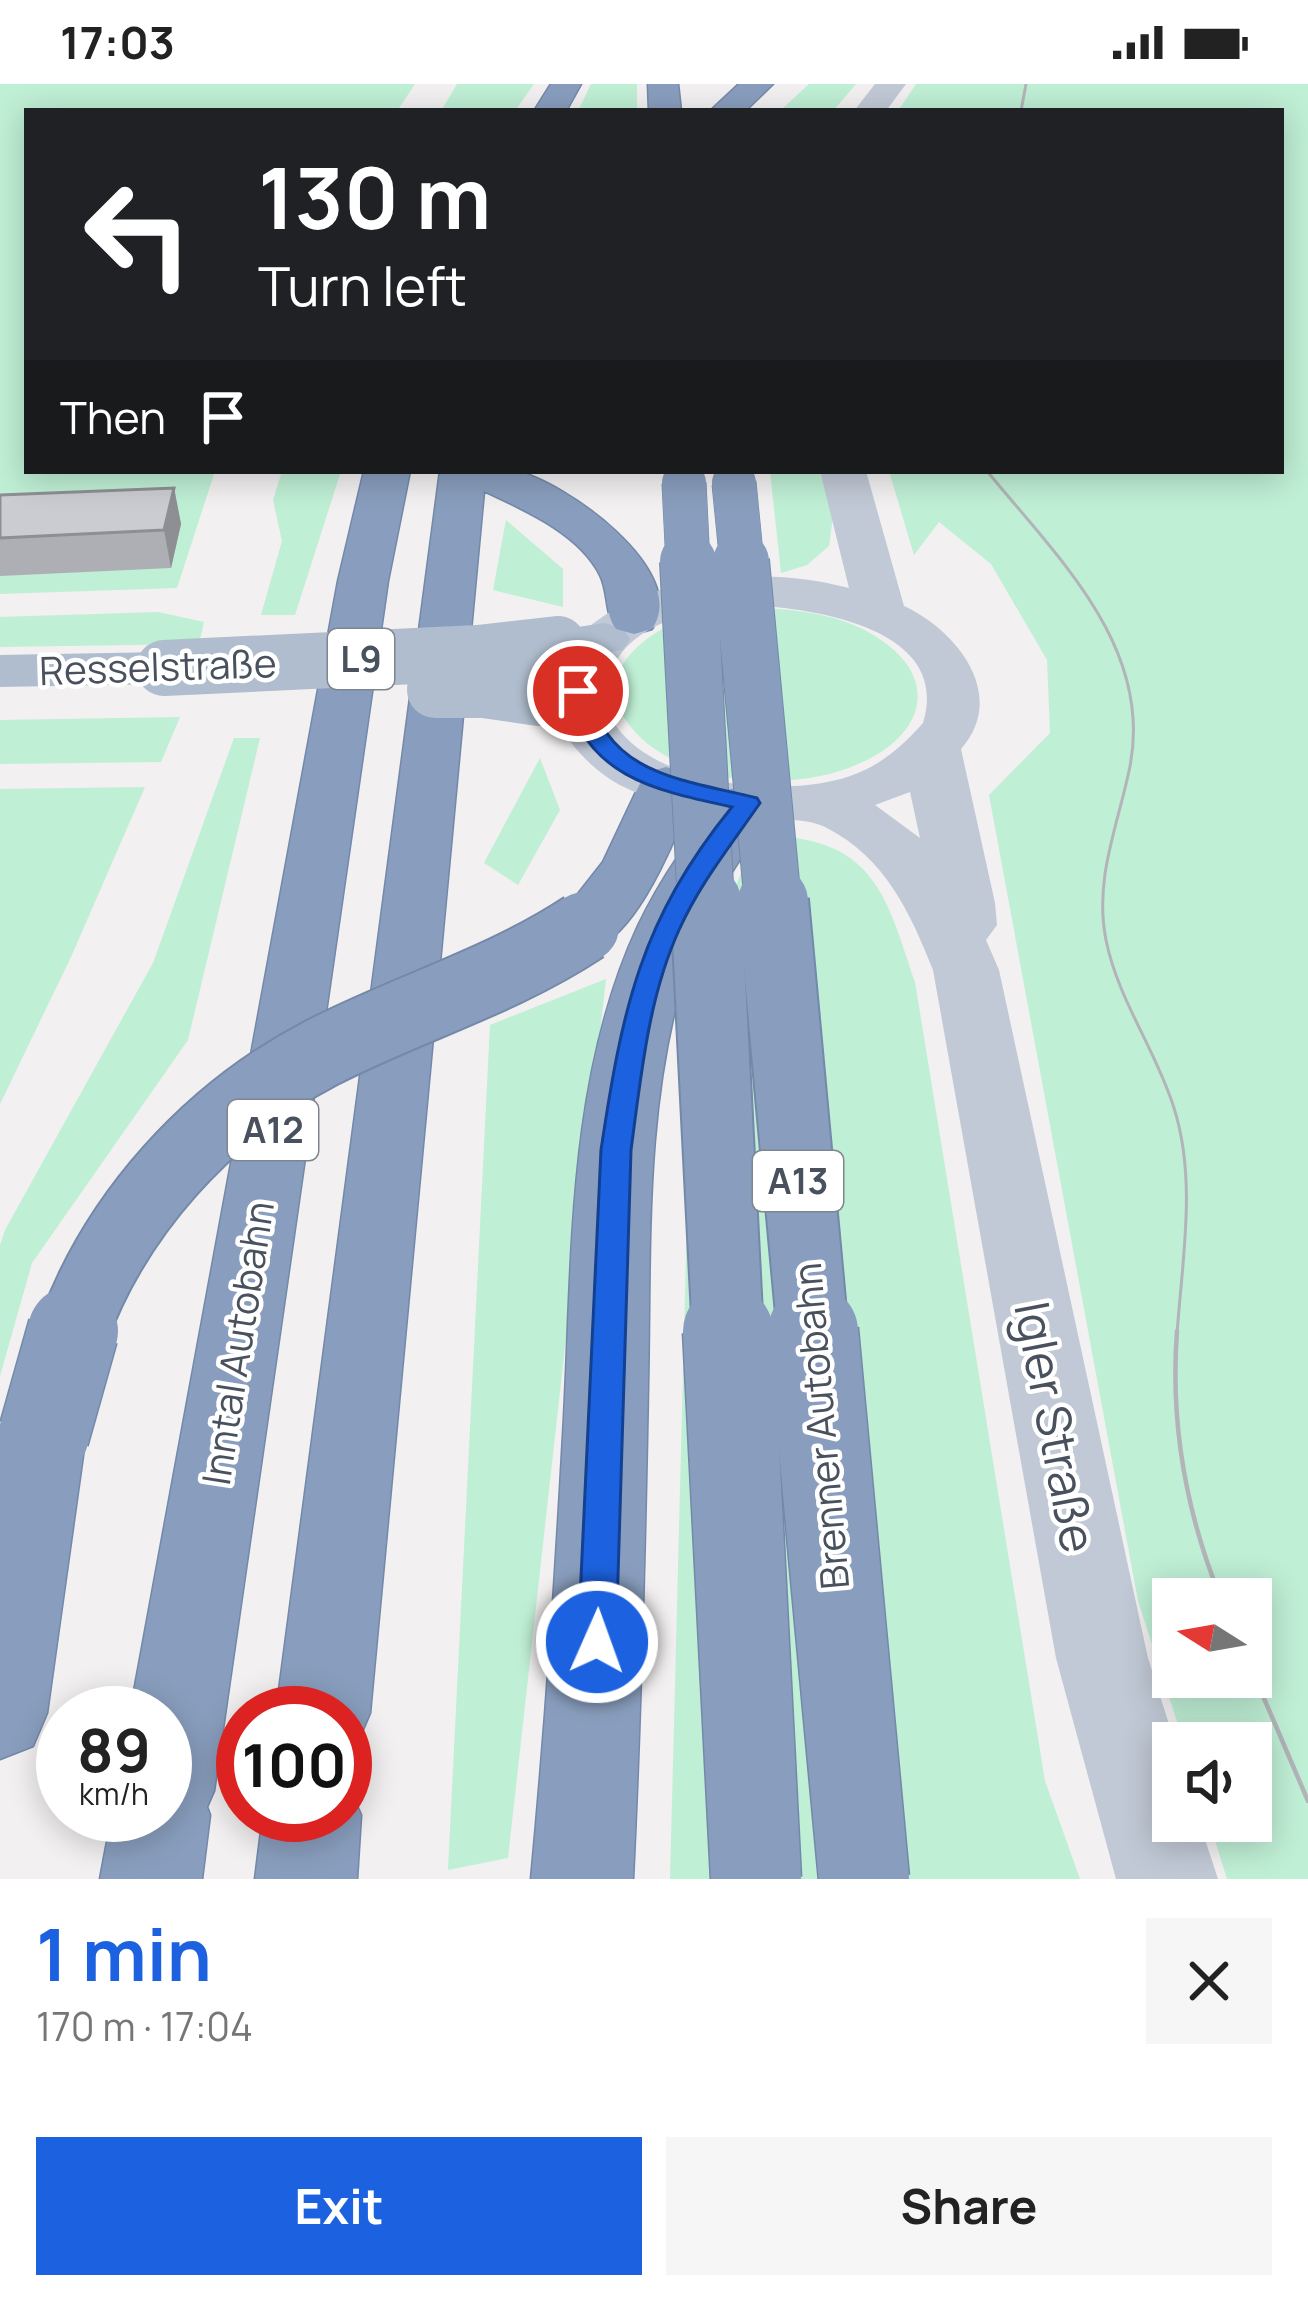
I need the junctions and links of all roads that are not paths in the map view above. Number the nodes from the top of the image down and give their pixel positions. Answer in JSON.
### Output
{"nodes":[{"id":1,"x":758,"y":84,"type":"edge"},
{"id":2,"x":891,"y":84,"type":"edge"},
{"id":3,"x":708,"y":106,"type":"edge"},
{"id":4,"x":872,"y":108,"type":"edge"},
{"id":5,"x":386,"y":474,"type":"edge"},
{"id":6,"x":463,"y":474,"type":"edge"},
{"id":7,"x":482,"y":474,"type":"edge"},
{"id":8,"x":585,"y":474,"type":"edge"},
{"id":9,"x":844,"y":474,"type":"edge"},
{"id":10,"x":708,"y":477,"type":"edge"},
{"id":11,"x":859,"y":542,"type":"junction"},
{"id":12,"x":796,"y":592,"type":"junction"},
{"id":13,"x":710,"y":593,"type":"junction"},
{"id":14,"x":880,"y":614,"type":"junction"},
{"id":15,"x":598,"y":634,"type":"junction"},
{"id":16,"x":0,"y":671,"type":"edge"},
{"id":17,"x":160,"y":682,"type":"junction"},
{"id":18,"x":0,"y":700,"type":"edge"},
{"id":19,"x":561,"y":709,"type":"junction"},
{"id":20,"x":934,"y":751,"type":"junction"},
{"id":21,"x":666,"y":785,"type":"junction"},
{"id":22,"x":818,"y":802,"type":"junction"},
{"id":23,"x":748,"y":803,"type":"junction"},
{"id":24,"x":966,"y":970,"type":"junction"},
{"id":25,"x":182,"y":1686,"type":"edge"},
{"id":26,"x":326,"y":1686,"type":"edge"},
{"id":27,"x":0,"y":1713,"type":"edge"},
{"id":28,"x":157,"y":1842,"type":"edge"},
{"id":29,"x":309,"y":1842,"type":"edge"},
{"id":30,"x":151,"y":1879,"type":"edge"},
{"id":31,"x":306,"y":1879,"type":"edge"},
{"id":32,"x":582,"y":1879,"type":"edge"},
{"id":33,"x":756,"y":1879,"type":"edge"},
{"id":34,"x":863,"y":1879,"type":"edge"},
{"id":35,"x":1167,"y":1879,"type":"edge"}],
"edges":[{"from":1,"to":3,"type":"highway"},
{"from":2,"to":4,"type":"main road"},
{"from":5,"to":25,"type":"highway","name":"Inntal Autobahn","number":"A12"},
{"from":6,"to":26,"type":"highway"},
{"from":7,"to":15,"type":"highway"},
{"from":8,"to":13,"type":"highway"},
{"from":9,"to":11,"type":"main road"},
{"from":10,"to":33,"type":"highway","name":"Brenner Autobahn","number":"A13","bridge":true},
{"from":10,"to":34,"type":"highway","name":"Brenner Autobahn","number":"A13","bridge":true},
{"from":11,"to":12,"type":"main road"},
{"from":11,"to":14,"type":"main road"},
{"from":12,"to":13,"type":"main road","number":"L9"},
{"from":12,"to":14,"type":"main road","number":"L9"},
{"from":13,"to":15,"type":"main road","number":"L9"},
{"from":14,"to":20,"type":"main road","number":"L9"},
{"from":15,"to":17,"type":"main road","name":"Resselstraße","number":"L9","bridge":true},
{"from":15,"to":19,"type":"main road"},
{"from":16,"to":17,"type":"main road","name":"Resselstraße","number":"L9"},
{"from":17,"to":18,"type":"main road","name":"Resselstraße","number":"L9"},
{"from":17,"to":19,"type":"main road","name":"Resselstraße","number":"L9","bridge":true},
{"from":19,"to":21,"type":"main road"},
{"from":20,"to":22,"type":"main road"},
{"from":20,"to":24,"type":"main road","name":"Igler Straße"},
{"from":21,"to":23,"type":"main road"},
{"from":21,"to":27,"type":"highway","bridge":true},
{"from":22,"to":23,"type":"main road"},
{"from":22,"to":24,"type":"main road","name":"Igler Straße"},
{"from":23,"to":32,"type":"highway"},
{"from":24,"to":35,"type":"main road","name":"Igler Straße"},
{"from":28,"to":30,"type":"highway"},
{"from":29,"to":31,"type":"highway"}]}
